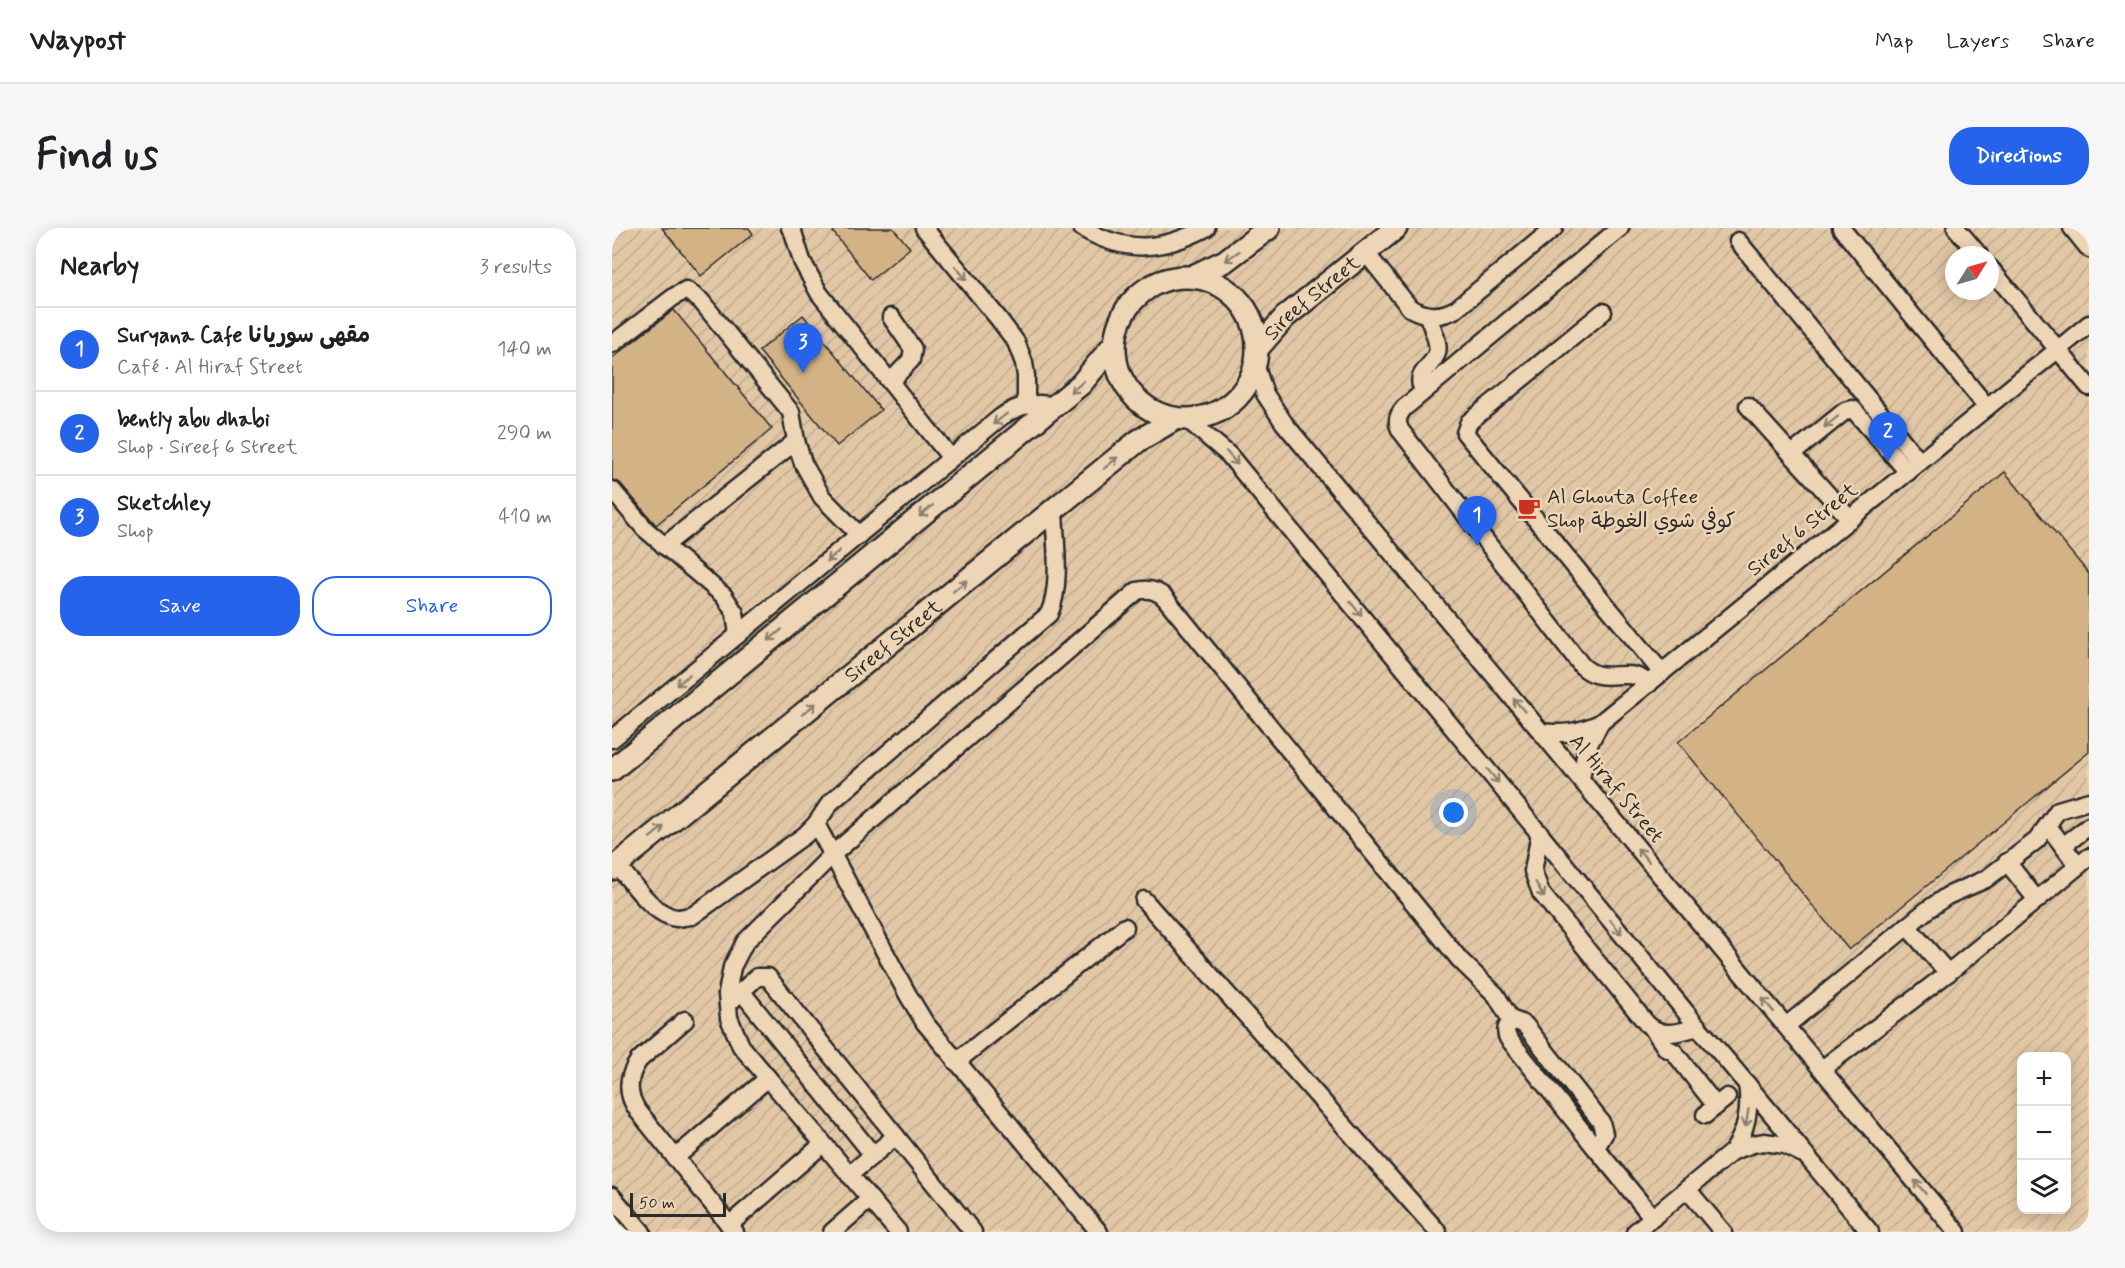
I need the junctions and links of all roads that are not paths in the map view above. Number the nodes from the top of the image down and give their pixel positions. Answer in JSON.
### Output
{"nodes":[{"id":1,"x":790,"y":228,"type":"edge"},
{"id":2,"x":924,"y":228,"type":"edge"},
{"id":3,"x":1082,"y":228,"type":"edge"},
{"id":4,"x":1206,"y":228,"type":"edge"},
{"id":5,"x":1396,"y":228,"type":"edge"},
{"id":6,"x":1554,"y":228,"type":"edge"},
{"id":7,"x":1620,"y":228,"type":"edge"},
{"id":8,"x":1841,"y":228,"type":"edge"},
{"id":9,"x":1956,"y":228,"type":"edge"},
{"id":10,"x":2072,"y":228,"type":"edge"},
{"id":11,"x":1259,"y":232,"type":"edge"},
{"id":12,"x":1738,"y":241,"type":"dead end"},
{"id":13,"x":1971,"y":246,"type":"edge"},
{"id":14,"x":2089,"y":249,"type":"edge"},
{"id":15,"x":1366,"y":253,"type":"junction"},
{"id":16,"x":1191,"y":277,"type":"junction"},
{"id":17,"x":1999,"y":279,"type":"edge"},
{"id":18,"x":1603,"y":312,"type":"dead end"},
{"id":19,"x":1428,"y":316,"type":"junction"},
{"id":20,"x":891,"y":317,"type":"dead end"},
{"id":21,"x":2089,"y":324,"type":"edge"},
{"id":22,"x":1115,"y":343,"type":"junction"},
{"id":23,"x":612,"y":344,"type":"edge"},
{"id":24,"x":2057,"y":350,"type":"junction"},
{"id":25,"x":1256,"y":356,"type":"junction"},
{"id":26,"x":890,"y":382,"type":"junction"},
{"id":27,"x":2089,"y":387,"type":"edge"},
{"id":28,"x":1424,"y":391,"type":"junction"},
{"id":29,"x":1026,"y":405,"type":"junction"},
{"id":30,"x":1054,"y":406,"type":"junction"},
{"id":31,"x":1748,"y":406,"type":"dead end"},
{"id":32,"x":1987,"y":407,"type":"junction"},
{"id":33,"x":1182,"y":419,"type":"junction"},
{"id":34,"x":796,"y":441,"type":"junction"},
{"id":35,"x":1792,"y":454,"type":"junction"},
{"id":36,"x":951,"y":458,"type":"junction"},
{"id":37,"x":1914,"y":467,"type":"junction"},
{"id":38,"x":612,"y":490,"type":"edge"},
{"id":39,"x":1054,"y":510,"type":"junction"},
{"id":40,"x":1850,"y":519,"type":"junction"},
{"id":41,"x":859,"y":535,"type":"junction"},
{"id":42,"x":664,"y":546,"type":"junction"},
{"id":43,"x":738,"y":635,"type":"junction"},
{"id":44,"x":1656,"y":678,"type":"junction"},
{"id":45,"x":1600,"y":723,"type":"junction"},
{"id":46,"x":1541,"y":732,"type":"junction"},
{"id":47,"x":612,"y":739,"type":"edge"},
{"id":48,"x":612,"y":770,"type":"edge"},
{"id":49,"x":1581,"y":779,"type":"junction"},
{"id":50,"x":2089,"y":801,"type":"edge"},
{"id":51,"x":816,"y":824,"type":"junction"},
{"id":52,"x":2048,"y":826,"type":"junction"},
{"id":53,"x":2089,"y":826,"type":"edge"},
{"id":54,"x":1540,"y":833,"type":"junction"},
{"id":55,"x":2063,"y":846,"type":"junction"},
{"id":56,"x":832,"y":854,"type":"junction"},
{"id":57,"x":2007,"y":862,"type":"junction"},
{"id":58,"x":2084,"y":862,"type":"edge"},
{"id":59,"x":614,"y":867,"type":"edge"},
{"id":60,"x":1144,"y":900,"type":"dead end"},
{"id":61,"x":2037,"y":900,"type":"junction"},
{"id":62,"x":1907,"y":926,"type":"junction"},
{"id":63,"x":1125,"y":927,"type":"dead end"},
{"id":64,"x":1948,"y":973,"type":"junction"},
{"id":65,"x":741,"y":991,"type":"junction"},
{"id":66,"x":728,"y":1004,"type":"junction"},
{"id":67,"x":685,"y":1020,"type":"dead end"},
{"id":68,"x":1786,"y":1026,"type":"junction"},
{"id":69,"x":1653,"y":1029,"type":"junction"},
{"id":70,"x":1690,"y":1029,"type":"junction"},
{"id":71,"x":1674,"y":1052,"type":"junction"},
{"id":72,"x":956,"y":1062,"type":"junction"},
{"id":73,"x":1822,"y":1069,"type":"junction"},
{"id":74,"x":768,"y":1078,"type":"junction"},
{"id":75,"x":1746,"y":1082,"type":"junction"},
{"id":76,"x":1716,"y":1106,"type":"dead end"},
{"id":77,"x":896,"y":1136,"type":"junction"},
{"id":78,"x":823,"y":1144,"type":"junction"},
{"id":79,"x":1733,"y":1151,"type":"junction"},
{"id":80,"x":873,"y":1155,"type":"junction"},
{"id":81,"x":1804,"y":1155,"type":"junction"},
{"id":82,"x":675,"y":1158,"type":"junction"},
{"id":83,"x":849,"y":1175,"type":"junction"},
{"id":84,"x":1687,"y":1190,"type":"junction"},
{"id":85,"x":612,"y":1196,"type":"edge"},
{"id":86,"x":870,"y":1199,"type":"junction"},
{"id":87,"x":1653,"y":1218,"type":"junction"},
{"id":88,"x":732,"y":1229,"type":"edge"},
{"id":89,"x":642,"y":1232,"type":"edge"},
{"id":90,"x":832,"y":1232,"type":"edge"},
{"id":91,"x":898,"y":1232,"type":"edge"},
{"id":92,"x":973,"y":1232,"type":"edge"},
{"id":93,"x":1099,"y":1232,"type":"edge"},
{"id":94,"x":1438,"y":1232,"type":"edge"},
{"id":95,"x":1637,"y":1232,"type":"edge"},
{"id":96,"x":1723,"y":1232,"type":"edge"},
{"id":97,"x":1870,"y":1232,"type":"edge"},
{"id":98,"x":1957,"y":1232,"type":"edge"}],
"edges":[{"from":1,"to":26,"type":"street"},
{"from":2,"to":29,"type":"street","one_way":true},
{"from":3,"to":4,"type":"street"},
{"from":5,"to":15,"type":"main road","name":"Sireef Street"},
{"from":6,"to":19,"type":"street"},
{"from":7,"to":28,"type":"street"},
{"from":8,"to":32,"type":"street"},
{"from":9,"to":13,"type":"street"},
{"from":10,"to":14,"type":"street"},
{"from":11,"to":16,"type":"main road","one_way":true},
{"from":12,"to":37,"type":"street"},
{"from":15,"to":19,"type":"street"},
{"from":15,"to":25,"type":"main road","name":"Sireef Street"},
{"from":16,"to":22,"type":"main road"},
{"from":16,"to":25,"type":"main road"},
{"from":17,"to":24,"type":"street"},
{"from":18,"to":44,"type":"street"},
{"from":19,"to":28,"type":"street"},
{"from":20,"to":26,"type":"street"},
{"from":21,"to":24,"type":"street","name":"Sireef 6 Street"},
{"from":22,"to":30,"type":"main road","one_way":true},
{"from":22,"to":33,"type":"main road"},
{"from":23,"to":34,"type":"street"},
{"from":24,"to":27,"type":"street"},
{"from":24,"to":32,"type":"street","name":"Sireef 6 Street"},
{"from":25,"to":33,"type":"main road"},
{"from":46,"to":25,"type":"street","name":"Al Hiraf Street","one_way":true},
{"from":26,"to":36,"type":"street"},
{"from":28,"to":44,"type":"street"},
{"from":29,"to":30,"type":"street"},
{"from":29,"to":36,"type":"street","one_way":true},
{"from":30,"to":48,"type":"main road","one_way":true},
{"from":31,"to":35,"type":"street"},
{"from":32,"to":37,"type":"street","name":"Sireef 6 Street"},
{"from":39,"to":33,"type":"main road","name":"Sireef Street","one_way":true},
{"from":33,"to":54,"type":"street","one_way":true},
{"from":34,"to":41,"type":"street"},
{"from":34,"to":42,"type":"street"},
{"from":37,"to":35,"type":"street","one_way":true},
{"from":35,"to":40,"type":"street"},
{"from":36,"to":41,"type":"street"},
{"from":37,"to":40,"type":"street","name":"Sireef 6 Street"},
{"from":38,"to":42,"type":"street"},
{"from":39,"to":51,"type":"street"},
{"from":59,"to":39,"type":"main road","name":"Sireef Street","one_way":true},
{"from":40,"to":44,"type":"street","name":"Sireef 6 Street"},
{"from":41,"to":43,"type":"street","one_way":true},
{"from":42,"to":43,"type":"street"},
{"from":43,"to":47,"type":"street","one_way":true},
{"from":44,"to":45,"type":"street","name":"Sireef 6 Street"},
{"from":45,"to":46,"type":"street","name":"Sireef 6 Street"},
{"from":45,"to":49,"type":"street","name":"Sireef 6 Street"},
{"from":46,"to":49,"type":"street","name":"Al Hiraf Street"},
{"from":68,"to":49,"type":"street","name":"Al Hiraf Street","one_way":true},
{"from":50,"to":52,"type":"street"},
{"from":51,"to":56,"type":"street"},
{"from":51,"to":59,"type":"street"},
{"from":52,"to":55,"type":"street"},
{"from":52,"to":57,"type":"street"},
{"from":53,"to":55,"type":"street"},
{"from":54,"to":69,"type":"street","one_way":true},
{"from":54,"to":70,"type":"street","one_way":true},
{"from":55,"to":58,"type":"street"},
{"from":56,"to":66,"type":"street"},
{"from":56,"to":72,"type":"street"},
{"from":56,"to":87,"type":"street"},
{"from":57,"to":61,"type":"street"},
{"from":57,"to":62,"type":"street"},
{"from":58,"to":61,"type":"street"},
{"from":60,"to":94,"type":"street"},
{"from":61,"to":64,"type":"street"},
{"from":62,"to":64,"type":"street"},
{"from":62,"to":68,"type":"street"},
{"from":63,"to":72,"type":"street"},
{"from":64,"to":73,"type":"street"},
{"from":65,"to":66,"type":"street"},
{"from":65,"to":77,"type":"street"},
{"from":65,"to":80,"type":"street"},
{"from":66,"to":74,"type":"street"},
{"from":67,"to":82,"type":"street"},
{"from":68,"to":73,"type":"street","name":"Al Hiraf Street"},
{"from":69,"to":70,"type":"street"},
{"from":69,"to":71,"type":"street"},
{"from":70,"to":71,"type":"street"},
{"from":70,"to":75,"type":"street"},
{"from":71,"to":76,"type":"street"},
{"from":72,"to":93,"type":"street"},
{"from":98,"to":73,"type":"street","name":"Al Hiraf Street","one_way":true},
{"from":74,"to":78,"type":"street"},
{"from":74,"to":82,"type":"street"},
{"from":75,"to":79,"type":"street","one_way":true},
{"from":75,"to":81,"type":"street"},
{"from":77,"to":80,"type":"street"},
{"from":77,"to":92,"type":"street"},
{"from":78,"to":83,"type":"street"},
{"from":78,"to":88,"type":"street"},
{"from":79,"to":81,"type":"street"},
{"from":79,"to":84,"type":"street"},
{"from":80,"to":83,"type":"street"},
{"from":81,"to":97,"type":"street"},
{"from":82,"to":88,"type":"street"},
{"from":83,"to":86,"type":"street"},
{"from":84,"to":87,"type":"street"},
{"from":84,"to":96,"type":"street"},
{"from":85,"to":89,"type":"street"},
{"from":86,"to":90,"type":"street"},
{"from":86,"to":91,"type":"street"},
{"from":87,"to":95,"type":"street"}]}
